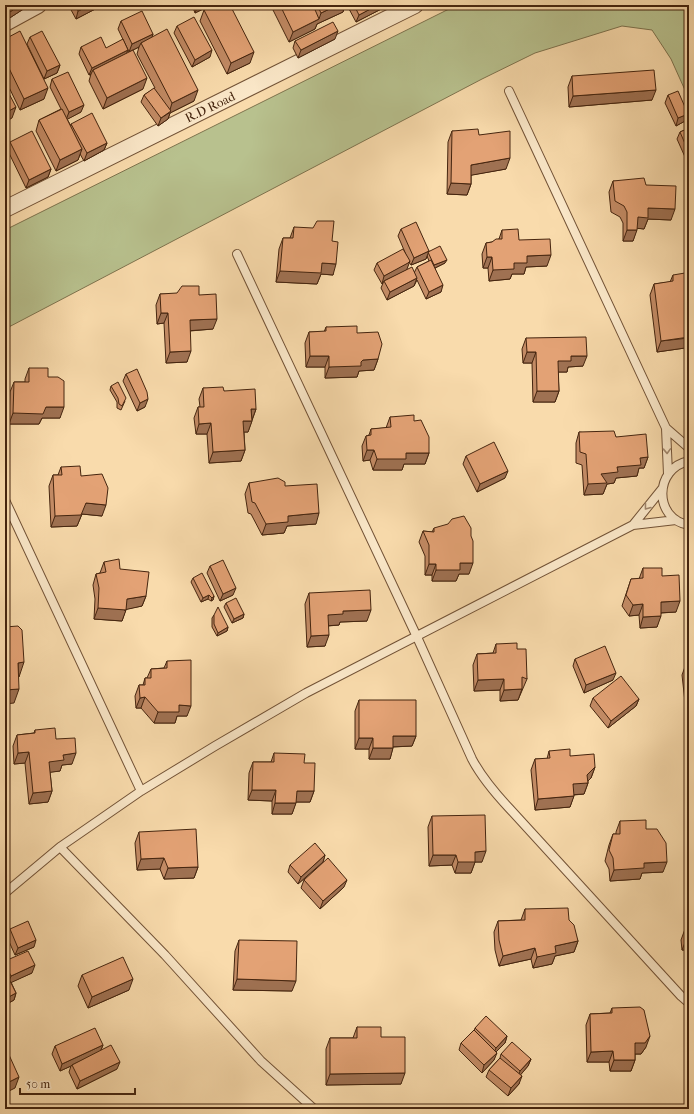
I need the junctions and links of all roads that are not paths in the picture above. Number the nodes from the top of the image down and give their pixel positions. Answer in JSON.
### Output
{"nodes":[{"id":1,"x":38,"y":5,"type":"edge"},
{"id":2,"x":415,"y":5,"type":"edge"},
{"id":3,"x":5,"y":23,"type":"edge"},
{"id":4,"x":509,"y":91,"type":"dead end"},
{"id":5,"x":5,"y":209,"type":"edge"},
{"id":6,"x":237,"y":254,"type":"dead end"},
{"id":7,"x":666,"y":428,"type":"junction"},
{"id":8,"x":689,"y":448,"type":"edge"},
{"id":9,"x":689,"y":461,"type":"edge"},
{"id":10,"x":668,"y":474,"type":"junction"},
{"id":11,"x":662,"y":489,"type":"junction"},
{"id":12,"x":5,"y":500,"type":"edge"},
{"id":13,"x":676,"y":520,"type":"junction"},
{"id":14,"x":633,"y":525,"type":"junction"},
{"id":15,"x":689,"y":525,"type":"edge"},
{"id":16,"x":417,"y":637,"type":"junction"},
{"id":17,"x":141,"y":791,"type":"junction"},
{"id":18,"x":60,"y":846,"type":"junction"},
{"id":19,"x":5,"y":893,"type":"edge"},
{"id":20,"x":689,"y":1003,"type":"edge"},
{"id":21,"x":314,"y":1109,"type":"edge"}],
"edges":[{"from":1,"to":3,"type":"street"},
{"from":2,"to":5,"type":"street","name":"R.D Road"},
{"from":4,"to":7,"type":"lane"},
{"from":6,"to":16,"type":"lane"},
{"from":7,"to":8,"type":"lane"},
{"from":7,"to":10,"type":"lane","one_way":true},
{"from":9,"to":10,"type":"lane"},
{"from":10,"to":11,"type":"lane"},
{"from":11,"to":13,"type":"lane"},
{"from":11,"to":14,"type":"lane","one_way":true},
{"from":12,"to":17,"type":"lane"},
{"from":13,"to":14,"type":"lane"},
{"from":13,"to":15,"type":"lane"},
{"from":14,"to":16,"type":"lane"},
{"from":16,"to":17,"type":"lane"},
{"from":16,"to":20,"type":"lane"},
{"from":17,"to":18,"type":"lane"},
{"from":18,"to":19,"type":"lane"},
{"from":18,"to":21,"type":"lane"}]}
